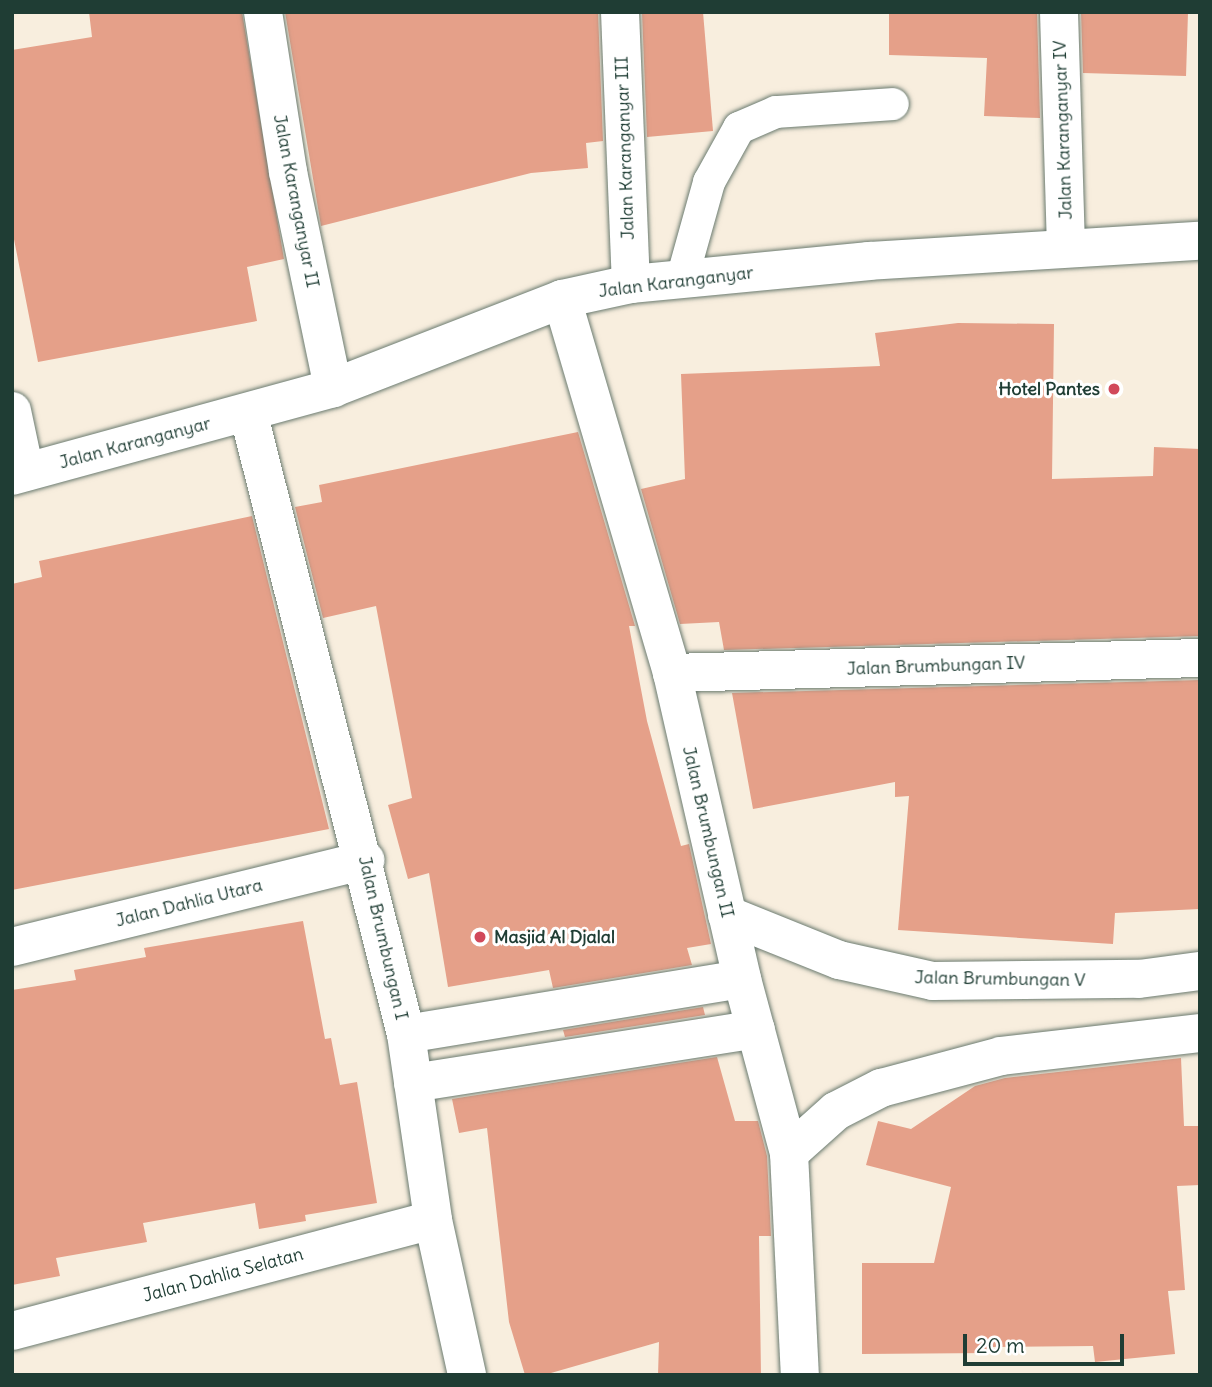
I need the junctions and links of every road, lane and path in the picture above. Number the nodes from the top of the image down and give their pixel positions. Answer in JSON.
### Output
{"nodes":[{"id":1,"x":263,"y":12,"type":"edge"},
{"id":2,"x":620,"y":12,"type":"edge"},
{"id":3,"x":1059,"y":12,"type":"edge"},
{"id":4,"x":894,"y":104,"type":"dead end"},
{"id":5,"x":1200,"y":241,"type":"edge"},
{"id":6,"x":1066,"y":247,"type":"junction"},
{"id":7,"x":681,"y":279,"type":"junction"},
{"id":8,"x":631,"y":284,"type":"junction"},
{"id":9,"x":562,"y":299,"type":"junction"},
{"id":10,"x":333,"y":388,"type":"junction"},
{"id":11,"x":12,"y":411,"type":"edge"},
{"id":12,"x":248,"y":412,"type":"junction"},
{"id":13,"x":19,"y":474,"type":"edge"},
{"id":14,"x":1200,"y":658,"type":"edge"},
{"id":15,"x":672,"y":673,"type":"junction"},
{"id":16,"x":365,"y":860,"type":"junction"},
{"id":17,"x":727,"y":915,"type":"junction"},
{"id":18,"x":12,"y":947,"type":"edge"},
{"id":19,"x":1200,"y":971,"type":"edge"},
{"id":20,"x":742,"y":979,"type":"junction"},
{"id":21,"x":556,"y":1009,"type":"junction"},
{"id":22,"x":756,"y":1029,"type":"junction"},
{"id":23,"x":1200,"y":1033,"type":"edge"},
{"id":24,"x":406,"y":1034,"type":"junction"},
{"id":25,"x":566,"y":1059,"type":"junction"},
{"id":26,"x":413,"y":1083,"type":"junction"},
{"id":27,"x":789,"y":1153,"type":"junction"},
{"id":28,"x":433,"y":1220,"type":"junction"},
{"id":29,"x":12,"y":1331,"type":"edge"},
{"id":30,"x":467,"y":1375,"type":"edge"},
{"id":31,"x":800,"y":1375,"type":"edge"}],
"edges":[{"from":1,"to":10,"type":"street","name":"Jalan Karanganyar II"},
{"from":2,"to":8,"type":"street","name":"Jalan Karanganyar III"},
{"from":3,"to":6,"type":"street","name":"Jalan Karanganyar IV"},
{"from":4,"to":7,"type":"lane"},
{"from":5,"to":6,"type":"street","name":"Jalan Karanganyar"},
{"from":6,"to":7,"type":"street","name":"Jalan Karanganyar"},
{"from":7,"to":8,"type":"street","name":"Jalan Karanganyar"},
{"from":8,"to":9,"type":"street","name":"Jalan Karanganyar"},
{"from":9,"to":10,"type":"street","name":"Jalan Karanganyar"},
{"from":9,"to":15,"type":"street","name":"Jalan Brumbungan II"},
{"from":10,"to":12,"type":"street","name":"Jalan Karanganyar"},
{"from":11,"to":13,"type":"street"},
{"from":12,"to":13,"type":"street","name":"Jalan Karanganyar"},
{"from":12,"to":16,"type":"street","name":"Jalan Brumbungan I"},
{"from":14,"to":15,"type":"street","name":"Jalan Brumbungan IV"},
{"from":15,"to":17,"type":"street","name":"Jalan Brumbungan II"},
{"from":16,"to":18,"type":"street","name":"Jalan Dahlia Utara"},
{"from":16,"to":24,"type":"street","name":"Jalan Brumbungan I"},
{"from":17,"to":19,"type":"street","name":"Jalan Brumbungan V"},
{"from":17,"to":20,"type":"street","name":"Jalan Brumbungan II"},
{"from":20,"to":21,"type":"street"},
{"from":20,"to":22,"type":"street","name":"Jalan Brumbungan II"},
{"from":21,"to":24,"type":"street"},
{"from":21,"to":25,"type":"street"},
{"from":22,"to":25,"type":"street"},
{"from":22,"to":27,"type":"street","name":"Jalan Brumbungan II"},
{"from":23,"to":27,"type":"street"},
{"from":24,"to":26,"type":"street","name":"Jalan Brumbungan I"},
{"from":25,"to":26,"type":"street"},
{"from":26,"to":28,"type":"street","name":"Jalan Brumbungan I"},
{"from":27,"to":31,"type":"street","name":"Jalan Brumbungan II"},
{"from":28,"to":29,"type":"street","name":"Jalan Dahlia Selatan"},
{"from":28,"to":30,"type":"street","name":"Jalan Brumbungan I"}]}
